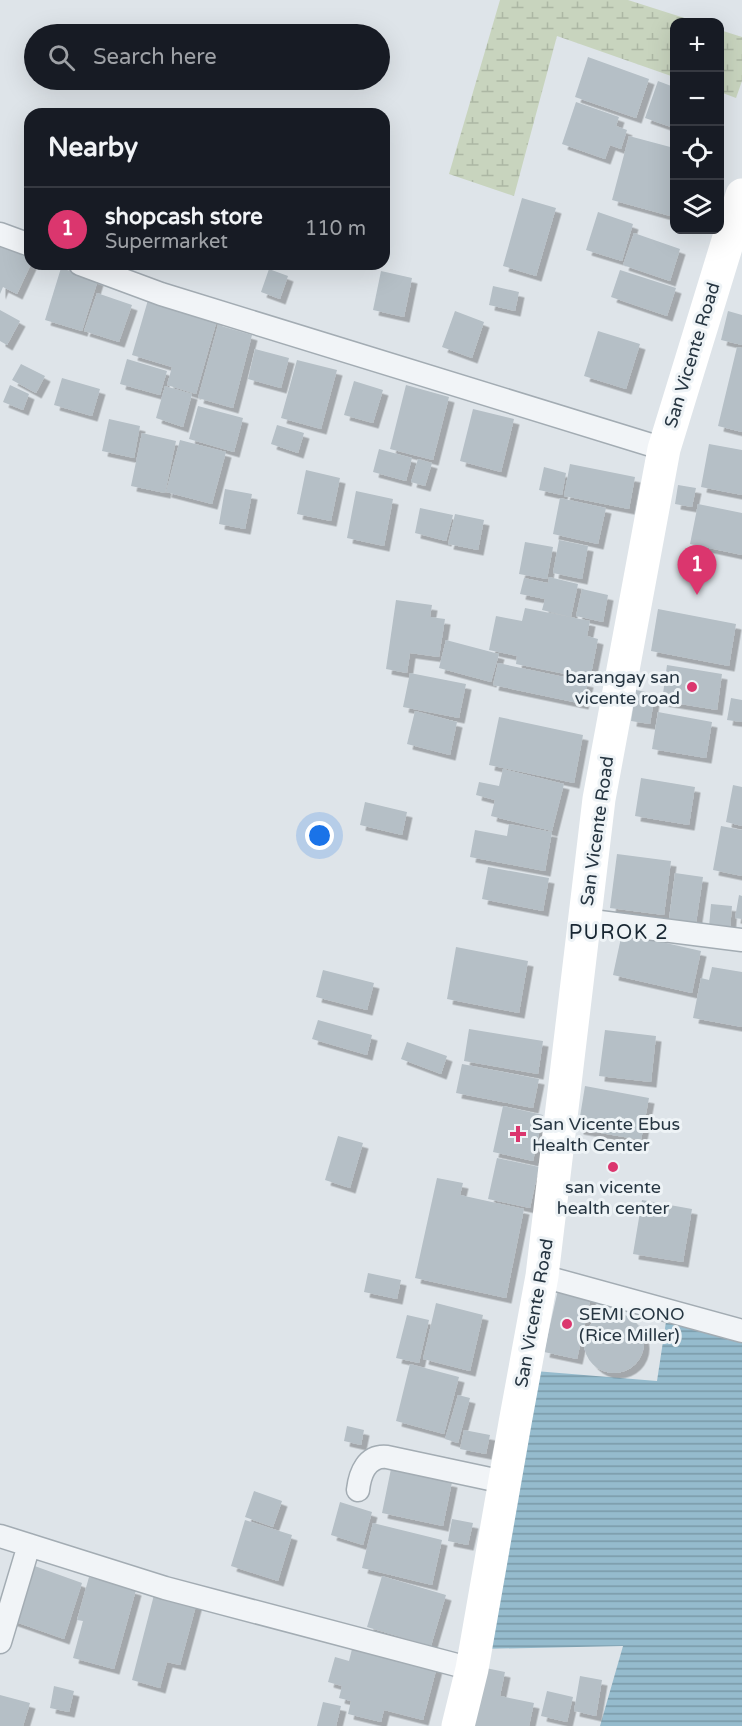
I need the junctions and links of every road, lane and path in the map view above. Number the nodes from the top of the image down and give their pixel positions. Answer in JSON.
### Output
{"nodes":[{"id":1,"x":742,"y":195,"type":"edge"},
{"id":2,"x":0,"y":234,"type":"edge"},
{"id":3,"x":24,"y":243,"type":"edge"},
{"id":4,"x":96,"y":270,"type":"edge"},
{"id":5,"x":664,"y":449,"type":"junction"},
{"id":6,"x":584,"y":920,"type":"junction"},
{"id":7,"x":742,"y":940,"type":"edge"},
{"id":8,"x":542,"y":1276,"type":"junction"},
{"id":9,"x":742,"y":1331,"type":"edge"},
{"id":10,"x":504,"y":1482,"type":"junction"},
{"id":11,"x":358,"y":1490,"type":"dead end"},
{"id":12,"x":0,"y":1536,"type":"edge"},
{"id":13,"x":29,"y":1545,"type":"junction"},
{"id":14,"x":0,"y":1642,"type":"edge"},
{"id":15,"x":472,"y":1669,"type":"junction"},
{"id":16,"x":458,"y":1726,"type":"edge"}],
"edges":[{"from":1,"to":5,"type":"street","name":"San Vicente Road"},
{"from":2,"to":3,"type":"street"},
{"from":4,"to":5,"type":"street"},
{"from":5,"to":6,"type":"street","name":"San Vicente Road"},
{"from":6,"to":7,"type":"street"},
{"from":6,"to":8,"type":"street","name":"San Vicente Road"},
{"from":8,"to":9,"type":"street"},
{"from":8,"to":10,"type":"street","name":"San Vicente Road"},
{"from":10,"to":11,"type":"street"},
{"from":10,"to":15,"type":"street","name":"San Vicente Road"},
{"from":12,"to":13,"type":"street"},
{"from":13,"to":14,"type":"street"},
{"from":13,"to":15,"type":"street"},
{"from":15,"to":16,"type":"street","name":"San Vicente Road"}]}
